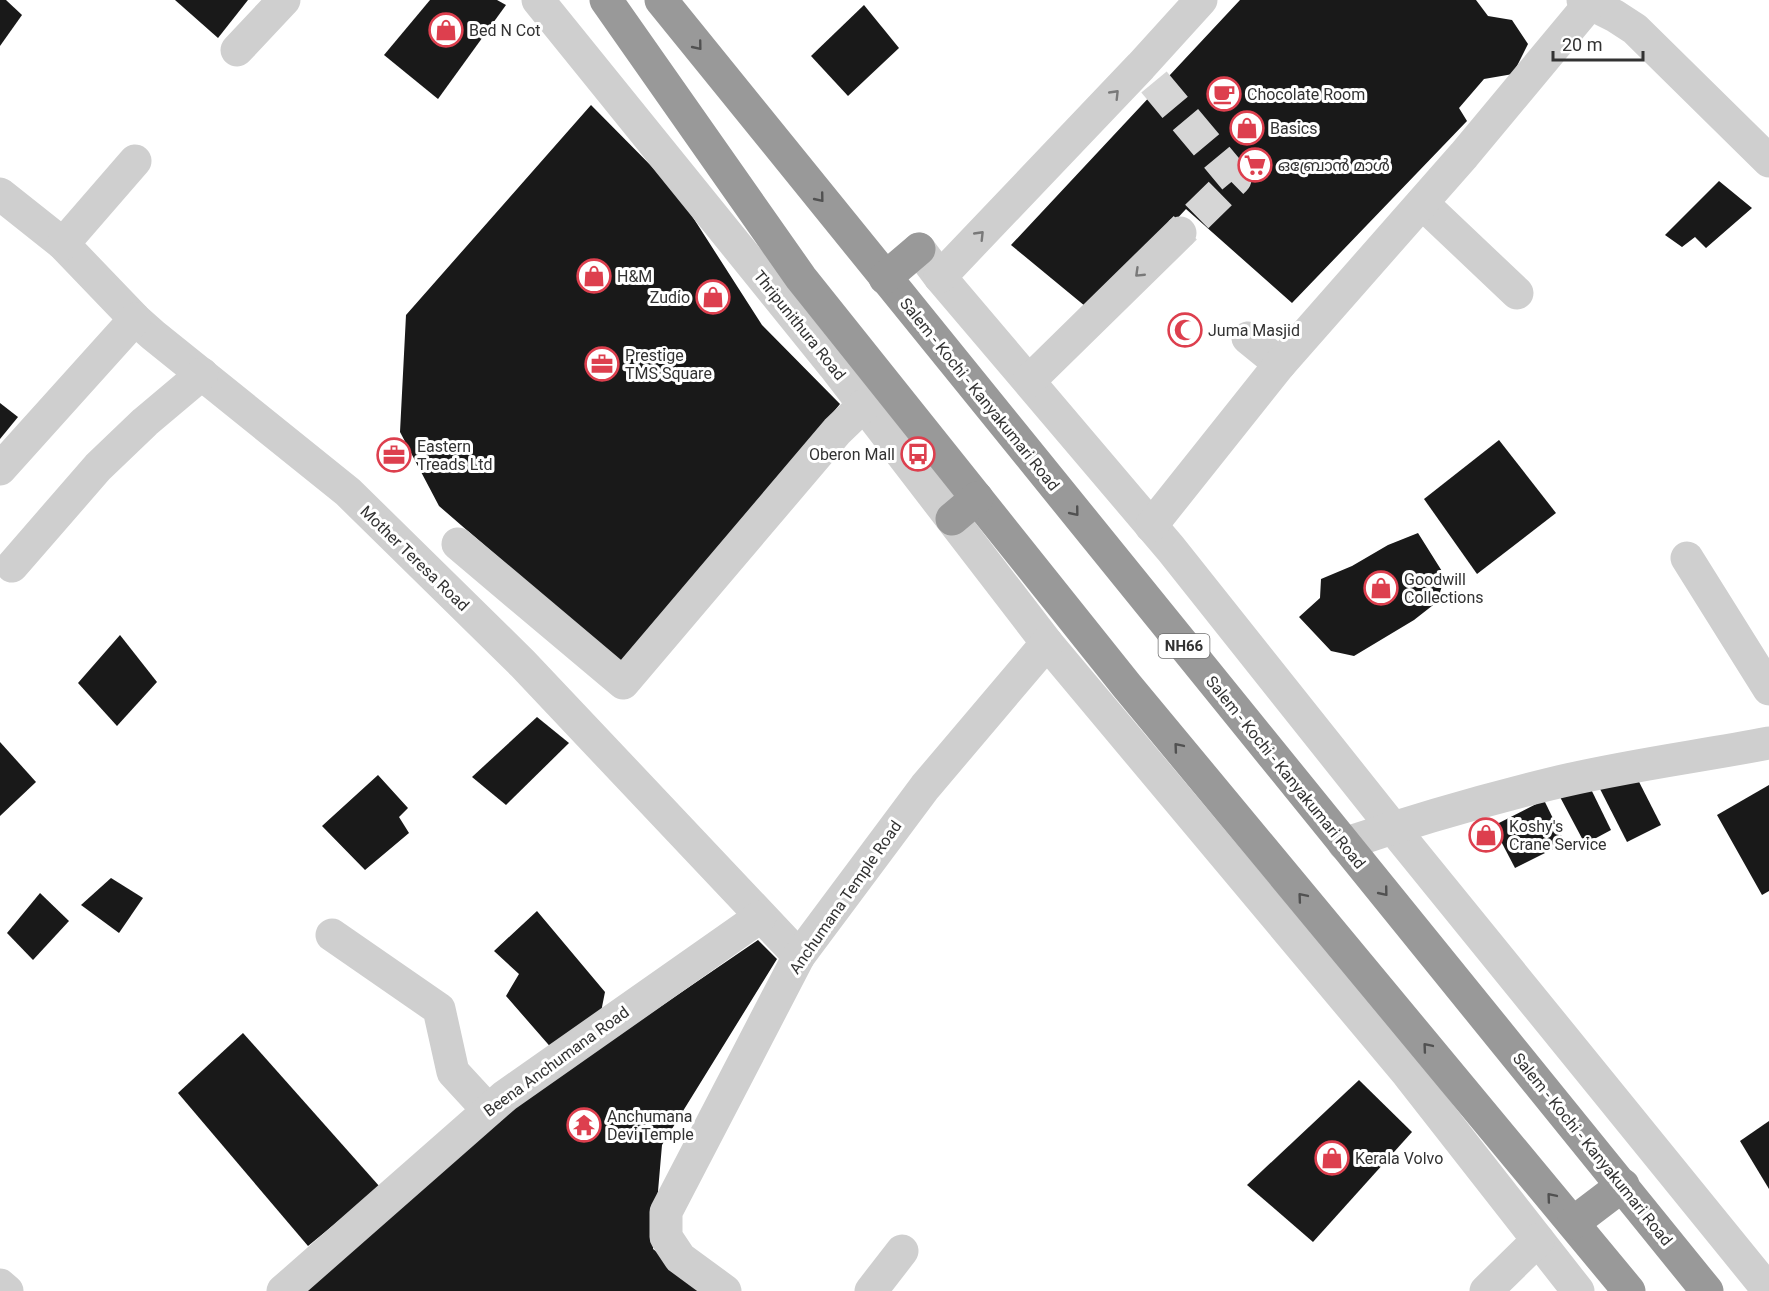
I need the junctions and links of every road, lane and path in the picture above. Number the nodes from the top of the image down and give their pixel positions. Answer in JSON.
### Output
{"nodes":[{"id":1,"x":284,"y":0,"type":"edge"},
{"id":2,"x":606,"y":0,"type":"edge"},
{"id":3,"x":662,"y":0,"type":"edge"},
{"id":4,"x":1201,"y":0,"type":"edge"},
{"id":5,"x":1589,"y":1,"type":"edge"},
{"id":6,"x":539,"y":4,"type":"edge"},
{"id":7,"x":237,"y":50,"type":"dead end"},
{"id":8,"x":135,"y":161,"type":"dead end"},
{"id":9,"x":1769,"y":161,"type":"edge"},
{"id":10,"x":0,"y":194,"type":"edge"},
{"id":11,"x":1422,"y":203,"type":"junction"},
{"id":12,"x":1180,"y":232,"type":"tunnel mouth"},
{"id":13,"x":63,"y":244,"type":"junction"},
{"id":14,"x":919,"y":249,"type":"joint"},
{"id":15,"x":940,"y":277,"type":"junction"},
{"id":16,"x":885,"y":278,"type":"junction"},
{"id":17,"x":1517,"y":293,"type":"dead end"},
{"id":18,"x":135,"y":320,"type":"junction"},
{"id":19,"x":1248,"y":338,"type":"dead end"},
{"id":20,"x":1280,"y":364,"type":"junction"},
{"id":21,"x":202,"y":374,"type":"junction"},
{"id":22,"x":1029,"y":381,"type":"junction"},
{"id":23,"x":864,"y":405,"type":"junction"},
{"id":24,"x":0,"y":469,"type":"edge"},
{"id":25,"x":977,"y":498,"type":"junction"},
{"id":26,"x":952,"y":519,"type":"junction"},
{"id":27,"x":1151,"y":526,"type":"junction"},
{"id":28,"x":458,"y":544,"type":"dead end"},
{"id":29,"x":1687,"y":558,"type":"dead end"},
{"id":30,"x":12,"y":566,"type":"dead end"},
{"id":31,"x":1047,"y":643,"type":"junction"},
{"id":32,"x":1769,"y":689,"type":"edge"},
{"id":33,"x":1769,"y":743,"type":"edge"},
{"id":34,"x":1393,"y":828,"type":"junction"},
{"id":35,"x":1344,"y":844,"type":"junction"},
{"id":36,"x":759,"y":917,"type":"junction"},
{"id":37,"x":332,"y":935,"type":"dead end"},
{"id":38,"x":799,"y":956,"type":"junction"},
{"id":39,"x":488,"y":1110,"type":"junction"},
{"id":40,"x":1623,"y":1185,"type":"junction"},
{"id":41,"x":1573,"y":1223,"type":"junction"},
{"id":42,"x":1538,"y":1240,"type":"junction"},
{"id":43,"x":902,"y":1251,"type":"dead end"},
{"id":44,"x":0,"y":1285,"type":"edge"},
{"id":45,"x":8,"y":1291,"type":"edge"},
{"id":46,"x":283,"y":1291,"type":"edge"},
{"id":47,"x":725,"y":1291,"type":"edge"},
{"id":48,"x":871,"y":1291,"type":"edge"},
{"id":49,"x":1486,"y":1291,"type":"edge"},
{"id":50,"x":1578,"y":1291,"type":"edge"},
{"id":51,"x":1629,"y":1291,"type":"edge"},
{"id":52,"x":1707,"y":1291,"type":"edge"},
{"id":53,"x":1768,"y":1291,"type":"edge"}],
"edges":[{"from":1,"to":7,"type":"street"},
{"from":2,"to":25,"type":"highway"},
{"from":3,"to":16,"type":"highway","name":"Salem - Kochi - Kanyakumari Road","number":"NH66","one_way":true},
{"from":15,"to":4,"type":"street","one_way":true},
{"from":5,"to":9,"type":"street"},
{"from":5,"to":11,"type":"street"},
{"from":6,"to":23,"type":"street","name":"Thripunithura Road"},
{"from":8,"to":13,"type":"street"},
{"from":10,"to":13,"type":"street","name":"Mother Teresa Road"},
{"from":11,"to":17,"type":"street"},
{"from":11,"to":20,"type":"street"},
{"from":12,"to":22,"type":"street","one_way":true},
{"from":13,"to":18,"type":"street","name":"Mother Teresa Road"},
{"from":14,"to":15,"type":"street"},
{"from":14,"to":16,"type":"highway"},
{"from":15,"to":22,"type":"street"},
{"from":16,"to":35,"type":"highway","name":"Salem - Kochi - Kanyakumari Road","number":"NH66","one_way":true},
{"from":18,"to":21,"type":"street","name":"Mother Teresa Road"},
{"from":18,"to":24,"type":"street"},
{"from":19,"to":20,"type":"street"},
{"from":20,"to":27,"type":"street"},
{"from":21,"to":30,"type":"street"},
{"from":21,"to":36,"type":"street","name":"Mother Teresa Road"},
{"from":22,"to":27,"type":"street"},
{"from":23,"to":26,"type":"street","name":"Thripunithura Road"},
{"from":23,"to":28,"type":"street"},
{"from":25,"to":26,"type":"highway"},
{"from":41,"to":25,"type":"highway","one_way":true},
{"from":26,"to":31,"type":"street","name":"Thripunithura Road"},
{"from":27,"to":34,"type":"street"},
{"from":29,"to":32,"type":"street"},
{"from":31,"to":38,"type":"street","name":"Anchumana Temple Road"},
{"from":31,"to":42,"type":"street","name":"Thripunithura Road"},
{"from":33,"to":34,"type":"street"},
{"from":34,"to":35,"type":"street"},
{"from":34,"to":53,"type":"street"},
{"from":35,"to":40,"type":"highway","name":"Salem - Kochi - Kanyakumari Road","number":"NH66","one_way":true},
{"from":36,"to":38,"type":"street","name":"Mother Teresa Road"},
{"from":36,"to":39,"type":"street","name":"Beena Anchumana Road"},
{"from":37,"to":39,"type":"street"},
{"from":38,"to":47,"type":"street","name":"Anchumana Temple Road"},
{"from":39,"to":46,"type":"street","name":"Beena Anchumana Road"},
{"from":40,"to":41,"type":"highway"},
{"from":40,"to":52,"type":"highway","name":"Salem - Kochi - Kanyakumari Road","number":"NH66"},
{"from":41,"to":51,"type":"highway"},
{"from":42,"to":49,"type":"street"},
{"from":42,"to":50,"type":"street","name":"Thripunithura Road"},
{"from":43,"to":48,"type":"street"},
{"from":44,"to":45,"type":"street"}]}
